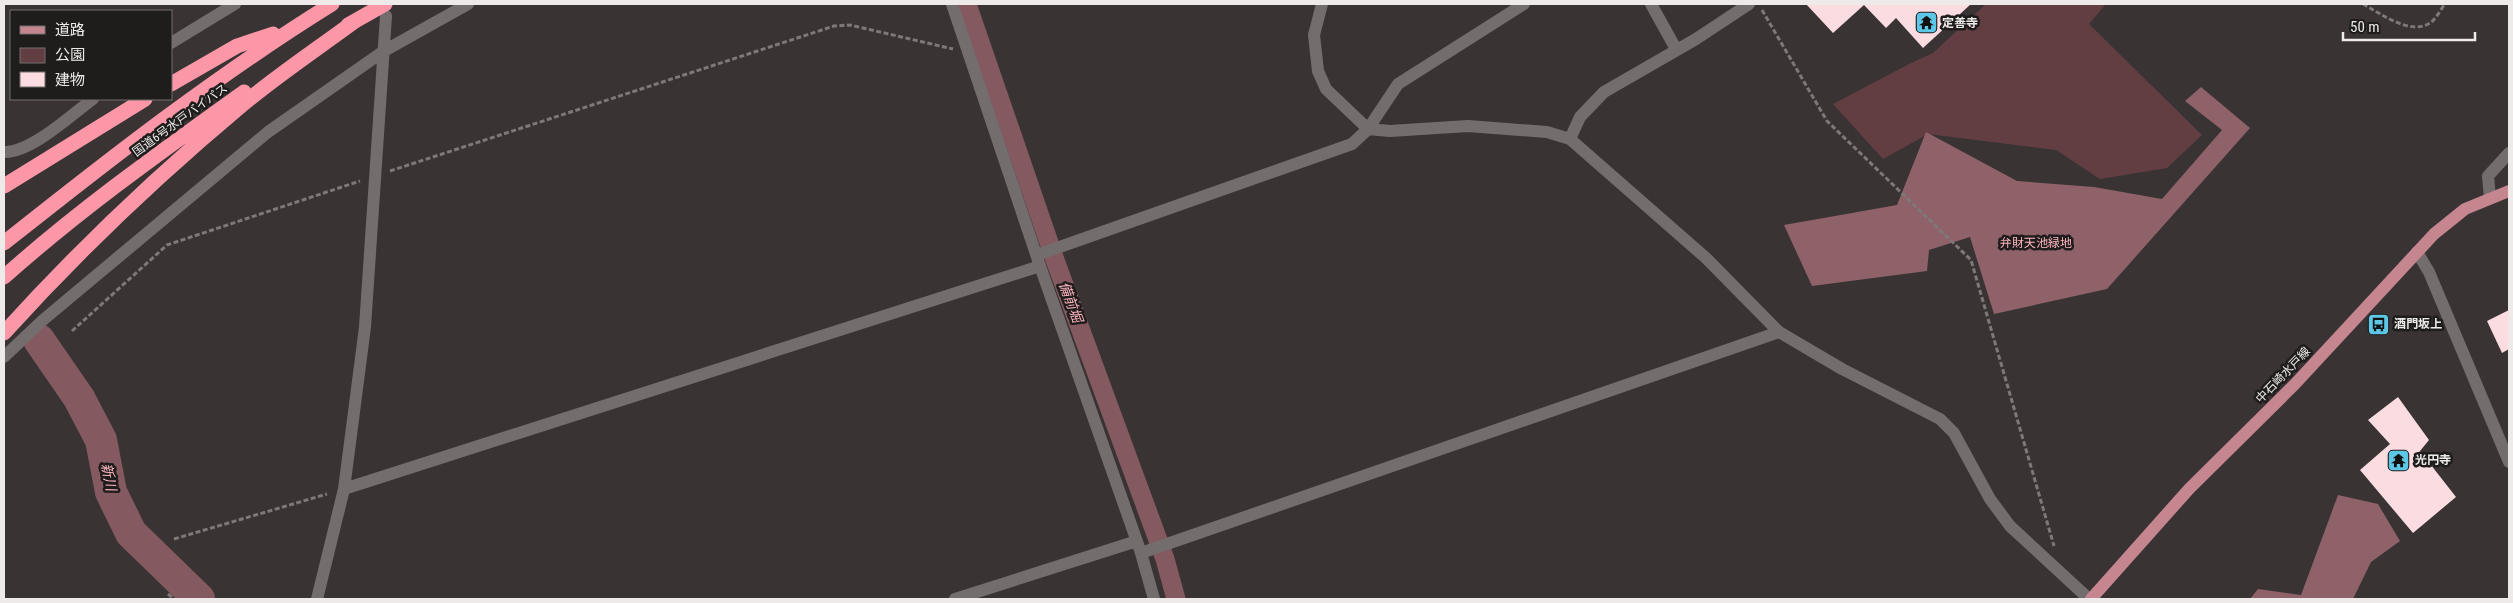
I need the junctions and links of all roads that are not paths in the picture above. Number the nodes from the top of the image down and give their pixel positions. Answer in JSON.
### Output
{"nodes":[{"id":1,"x":235,"y":4,"type":"edge"},
{"id":2,"x":332,"y":4,"type":"edge"},
{"id":3,"x":468,"y":4,"type":"edge"},
{"id":4,"x":952,"y":4,"type":"edge"},
{"id":5,"x":1322,"y":4,"type":"edge"},
{"id":6,"x":1524,"y":4,"type":"edge"},
{"id":7,"x":1650,"y":4,"type":"edge"},
{"id":8,"x":1749,"y":4,"type":"edge"},
{"id":9,"x":386,"y":10,"type":"edge"},
{"id":10,"x":355,"y":21,"type":"junction"},
{"id":11,"x":296,"y":27,"type":"junction"},
{"id":12,"x":172,"y":42,"type":"edge"},
{"id":13,"x":1676,"y":50,"type":"junction"},
{"id":14,"x":384,"y":51,"type":"junction"},
{"id":15,"x":172,"y":83,"type":"edge"},
{"id":16,"x":92,"y":100,"type":"edge"},
{"id":17,"x":143,"y":100,"type":"edge"},
{"id":18,"x":1368,"y":129,"type":"junction"},
{"id":19,"x":1570,"y":139,"type":"junction"},
{"id":20,"x":4,"y":152,"type":"edge"},
{"id":21,"x":2509,"y":153,"type":"edge"},
{"id":22,"x":6,"y":183,"type":"edge"},
{"id":23,"x":2509,"y":191,"type":"edge"},
{"id":24,"x":2490,"y":198,"type":"junction"},
{"id":25,"x":4,"y":243,"type":"edge"},
{"id":26,"x":2417,"y":252,"type":"junction"},
{"id":27,"x":1040,"y":258,"type":"junction"},
{"id":28,"x":4,"y":277,"type":"edge"},
{"id":29,"x":1779,"y":332,"type":"junction"},
{"id":30,"x":4,"y":333,"type":"edge"},
{"id":31,"x":4,"y":357,"type":"edge"},
{"id":32,"x":2509,"y":462,"type":"edge"},
{"id":33,"x":344,"y":489,"type":"junction"},
{"id":34,"x":1137,"y":541,"type":"junction"},
{"id":35,"x":1145,"y":552,"type":"junction"},
{"id":36,"x":317,"y":599,"type":"edge"},
{"id":37,"x":955,"y":599,"type":"edge"},
{"id":38,"x":1154,"y":599,"type":"edge"},
{"id":39,"x":2090,"y":599,"type":"edge"}],
"edges":[{"from":1,"to":12,"type":"street"},
{"from":2,"to":11,"type":"highway","name":"国道6号水戸バイパス"},
{"from":3,"to":14,"type":"street"},
{"from":4,"to":27,"type":"street"},
{"from":5,"to":18,"type":"street"},
{"from":6,"to":18,"type":"street"},
{"from":7,"to":13,"type":"street"},
{"from":8,"to":13,"type":"street"},
{"from":9,"to":10,"type":"highway","name":"国道6号水戸バイパス"},
{"from":9,"to":14,"type":"street"},
{"from":10,"to":28,"type":"highway","name":"国道6号水戸バイパス"},
{"from":10,"to":30,"type":"highway"},
{"from":11,"to":15,"type":"highway"},
{"from":11,"to":25,"type":"highway","name":"国道6号水戸バイパス"},
{"from":13,"to":19,"type":"street"},
{"from":14,"to":31,"type":"street"},
{"from":14,"to":33,"type":"street"},
{"from":16,"to":20,"type":"street"},
{"from":17,"to":22,"type":"highway"},
{"from":18,"to":19,"type":"street"},
{"from":18,"to":27,"type":"street"},
{"from":19,"to":29,"type":"street"},
{"from":21,"to":24,"type":"street"},
{"from":23,"to":24,"type":"main road","name":"中石崎水戸線"},
{"from":24,"to":26,"type":"main road","name":"中石崎水戸線"},
{"from":26,"to":32,"type":"street"},
{"from":26,"to":39,"type":"main road","name":"中石崎水戸線"},
{"from":27,"to":33,"type":"street"},
{"from":27,"to":34,"type":"street"},
{"from":29,"to":35,"type":"street"},
{"from":29,"to":39,"type":"street"},
{"from":33,"to":36,"type":"street"},
{"from":34,"to":35,"type":"street"},
{"from":34,"to":37,"type":"street"},
{"from":35,"to":38,"type":"street"}]}
